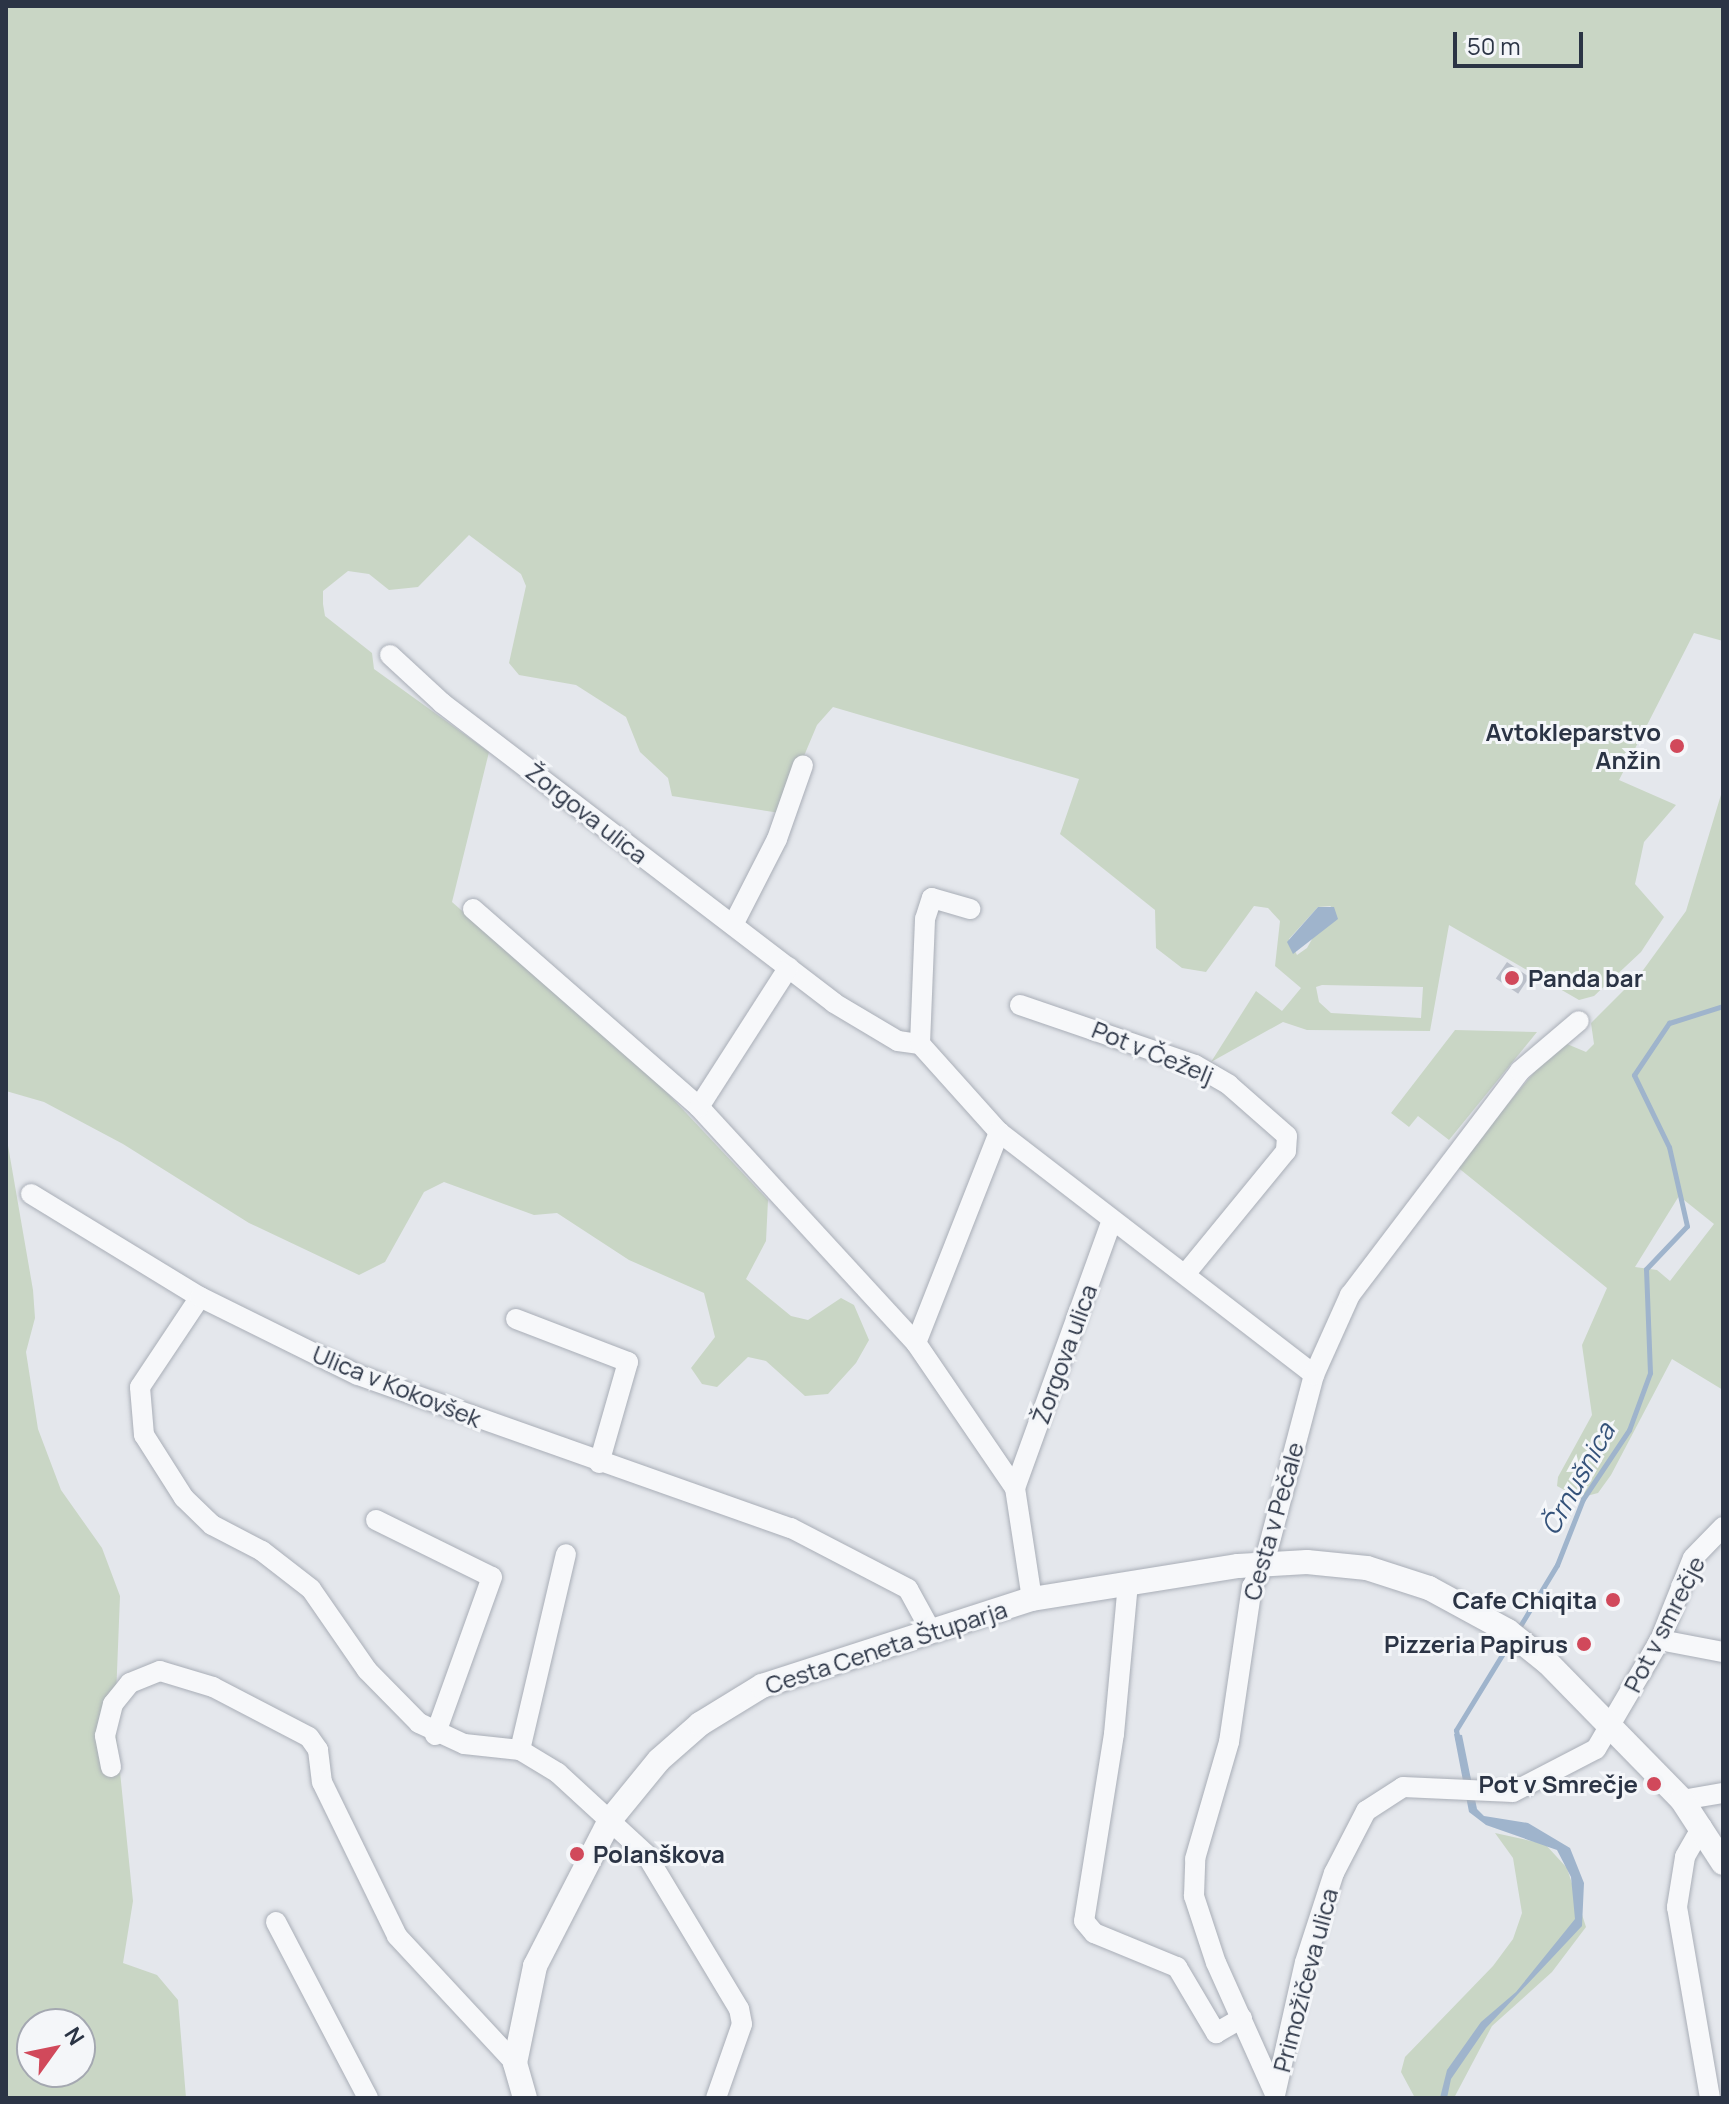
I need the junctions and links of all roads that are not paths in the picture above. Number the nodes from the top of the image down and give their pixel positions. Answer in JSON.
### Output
{"nodes":[{"id":1,"x":390,"y":655,"type":"dead end"},
{"id":2,"x":803,"y":765,"type":"dead end"},
{"id":3,"x":473,"y":909,"type":"dead end"},
{"id":4,"x":970,"y":909,"type":"dead end"},
{"id":5,"x":733,"y":925,"type":"junction"},
{"id":6,"x":789,"y":967,"type":"junction"},
{"id":7,"x":1020,"y":1005,"type":"dead end"},
{"id":8,"x":1579,"y":1021,"type":"dead end"},
{"id":9,"x":920,"y":1044,"type":"junction"},
{"id":10,"x":699,"y":1107,"type":"junction"},
{"id":11,"x":999,"y":1132,"type":"junction"},
{"id":12,"x":31,"y":1194,"type":"dead end"},
{"id":13,"x":1112,"y":1220,"type":"junction"},
{"id":14,"x":1186,"y":1273,"type":"junction"},
{"id":15,"x":200,"y":1297,"type":"junction"},
{"id":16,"x":516,"y":1319,"type":"dead end"},
{"id":17,"x":916,"y":1343,"type":"junction"},
{"id":18,"x":1314,"y":1375,"type":"junction"},
{"id":19,"x":599,"y":1463,"type":"junction"},
{"id":20,"x":1015,"y":1488,"type":"junction"},
{"id":21,"x":376,"y":1520,"type":"dead end"},
{"id":22,"x":1723,"y":1527,"type":"edge"},
{"id":23,"x":566,"y":1554,"type":"dead end"},
{"id":24,"x":1264,"y":1564,"type":"junction"},
{"id":25,"x":1128,"y":1583,"type":"junction"},
{"id":26,"x":1032,"y":1599,"type":"junction"},
{"id":27,"x":931,"y":1631,"type":"junction"},
{"id":28,"x":1660,"y":1640,"type":"junction"},
{"id":29,"x":1723,"y":1652,"type":"edge"},
{"id":30,"x":1613,"y":1727,"type":"junction"},
{"id":31,"x":435,"y":1735,"type":"junction"},
{"id":32,"x":520,"y":1750,"type":"junction"},
{"id":33,"x":111,"y":1767,"type":"dead end"},
{"id":34,"x":1723,"y":1793,"type":"edge"},
{"id":35,"x":1682,"y":1800,"type":"junction"},
{"id":36,"x":610,"y":1820,"type":"junction"},
{"id":37,"x":1702,"y":1827,"type":"junction"},
{"id":38,"x":1723,"y":1863,"type":"edge"},
{"id":39,"x":276,"y":1922,"type":"dead end"},
{"id":40,"x":1242,"y":2018,"type":"junction"},
{"id":41,"x":1714,"y":2062,"type":"edge"},
{"id":42,"x":515,"y":2063,"type":"junction"},
{"id":43,"x":1275,"y":2096,"type":"edge"},
{"id":44,"x":368,"y":2098,"type":"edge"},
{"id":45,"x":525,"y":2098,"type":"edge"},
{"id":46,"x":716,"y":2098,"type":"edge"},
{"id":47,"x":1710,"y":2098,"type":"edge"}],
"edges":[{"from":1,"to":5,"type":"street","name":"Žorgova ulica"},
{"from":2,"to":5,"type":"street"},
{"from":3,"to":10,"type":"street","name":"Žorgova ulica"},
{"from":4,"to":9,"type":"street"},
{"from":5,"to":6,"type":"street","name":"Žorgova ulica"},
{"from":6,"to":9,"type":"street","name":"Žorgova ulica"},
{"from":6,"to":10,"type":"street"},
{"from":7,"to":14,"type":"street","name":"Pot v Čeželj"},
{"from":8,"to":18,"type":"street","name":"Cesta v Pečale"},
{"from":9,"to":11,"type":"street"},
{"from":10,"to":17,"type":"street","name":"Žorgova ulica"},
{"from":11,"to":13,"type":"street"},
{"from":11,"to":17,"type":"street"},
{"from":12,"to":15,"type":"street","name":"Ulica v Kokovšek"},
{"from":13,"to":14,"type":"street"},
{"from":13,"to":20,"type":"street","name":"Žorgova ulica"},
{"from":14,"to":18,"type":"street"},
{"from":15,"to":19,"type":"street","name":"Ulica v Kokovšek"},
{"from":15,"to":31,"type":"street"},
{"from":16,"to":19,"type":"street"},
{"from":17,"to":20,"type":"street","name":"Žorgova ulica"},
{"from":18,"to":24,"type":"street","name":"Cesta v Pečale"},
{"from":19,"to":27,"type":"street","name":"Ulica v Kokovšek"},
{"from":20,"to":26,"type":"street","name":"Žorgova ulica"},
{"from":21,"to":31,"type":"street"},
{"from":22,"to":28,"type":"street","name":"Pot v smrečje"},
{"from":23,"to":32,"type":"street"},
{"from":24,"to":25,"type":"street","name":"Cesta Ceneta Štuparja"},
{"from":24,"to":30,"type":"street","name":"Cesta Ceneta Štuparja"},
{"from":24,"to":40,"type":"street","name":"Cesta v Pečale"},
{"from":25,"to":26,"type":"street","name":"Cesta Ceneta Štuparja"},
{"from":25,"to":40,"type":"street"},
{"from":26,"to":27,"type":"street","name":"Cesta Ceneta Štuparja"},
{"from":27,"to":36,"type":"street","name":"Cesta Ceneta Štuparja"},
{"from":28,"to":29,"type":"street"},
{"from":28,"to":30,"type":"street","name":"Pot v smrečje"},
{"from":30,"to":35,"type":"street","name":"Cesta Ceneta Štuparja"},
{"from":30,"to":43,"type":"street","name":"Primožičeva ulica"},
{"from":31,"to":32,"type":"street"},
{"from":32,"to":36,"type":"street"},
{"from":33,"to":42,"type":"street"},
{"from":34,"to":35,"type":"street"},
{"from":35,"to":37,"type":"street","name":"Cesta Ceneta Štuparja"},
{"from":36,"to":42,"type":"street","name":"Cesta Ceneta Štuparja"},
{"from":36,"to":46,"type":"street"},
{"from":37,"to":38,"type":"street","name":"Cesta Ceneta Štuparja"},
{"from":37,"to":41,"type":"street"},
{"from":39,"to":44,"type":"street"},
{"from":40,"to":43,"type":"street","name":"Cesta v Pečale"},
{"from":41,"to":47,"type":"street"},
{"from":42,"to":45,"type":"street","name":"Cesta Ceneta Štuparja"}]}
